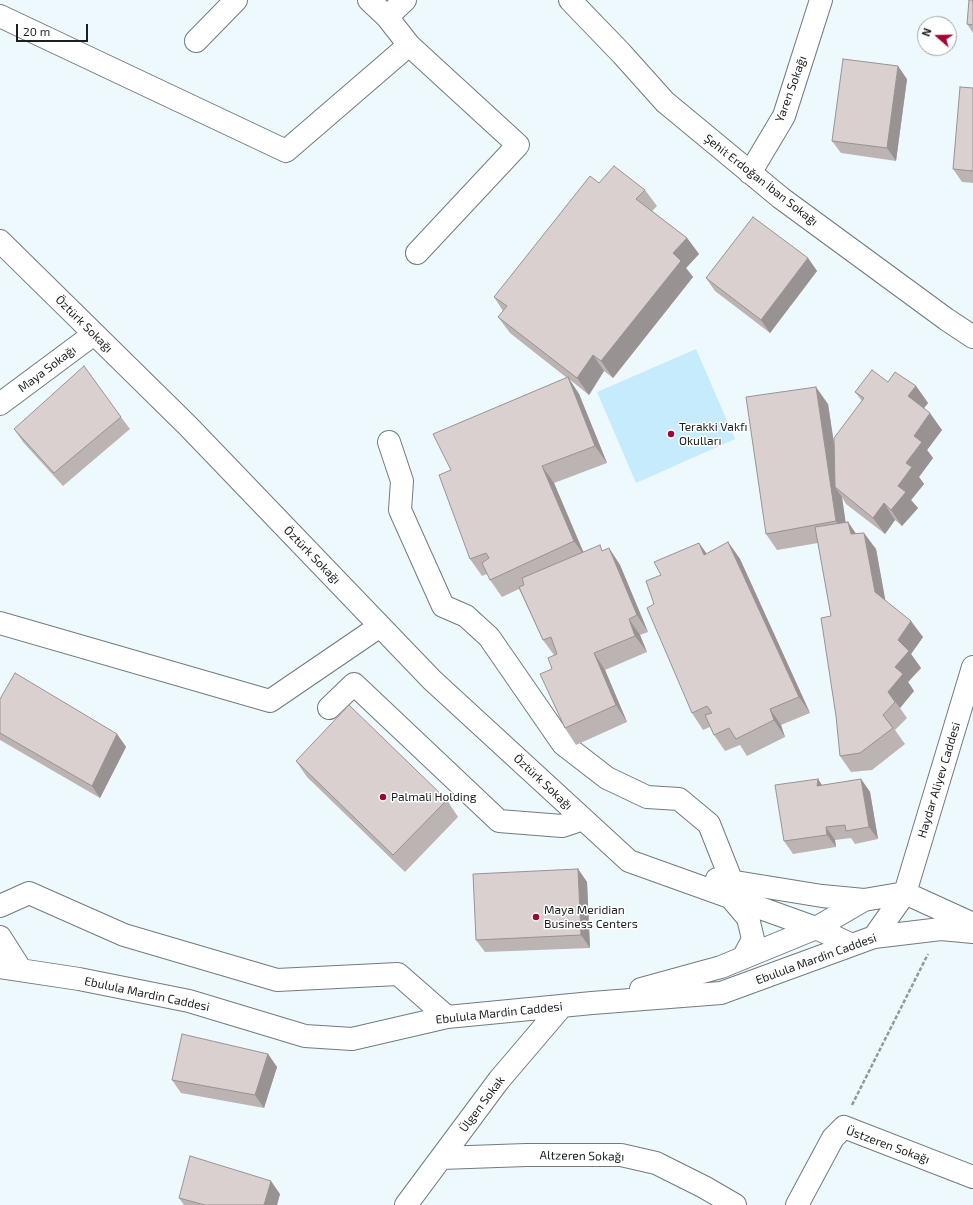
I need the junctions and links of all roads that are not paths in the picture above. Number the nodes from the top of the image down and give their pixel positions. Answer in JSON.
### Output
{"nodes":[{"id":1,"x":236,"y":0,"type":"edge"},
{"id":2,"x":369,"y":0,"type":"edge"},
{"id":3,"x":405,"y":0,"type":"edge"},
{"id":4,"x":570,"y":0,"type":"edge"},
{"id":5,"x":821,"y":0,"type":"edge"},
{"id":6,"x":0,"y":16,"type":"edge"},
{"id":7,"x":387,"y":17,"type":"junction"},
{"id":8,"x":196,"y":41,"type":"dead end"},
{"id":9,"x":409,"y":45,"type":"junction"},
{"id":10,"x":750,"y":173,"type":"junction"},
{"id":11,"x":0,"y":241,"type":"edge"},
{"id":12,"x":417,"y":253,"type":"dead end"},
{"id":13,"x":94,"y":334,"type":"junction"},
{"id":14,"x":973,"y":337,"type":"edge"},
{"id":15,"x":0,"y":404,"type":"edge"},
{"id":16,"x":389,"y":442,"type":"dead end"},
{"id":17,"x":0,"y":623,"type":"edge"},
{"id":18,"x":380,"y":626,"type":"junction"},
{"id":19,"x":973,"y":667,"type":"edge"},
{"id":20,"x":329,"y":708,"type":"dead end"},
{"id":21,"x":583,"y":819,"type":"junction"},
{"id":22,"x":731,"y":889,"type":"junction"},
{"id":23,"x":905,"y":893,"type":"junction"},
{"id":24,"x":864,"y":900,"type":"junction"},
{"id":25,"x":0,"y":906,"type":"edge"},
{"id":26,"x":973,"y":924,"type":"edge"},
{"id":27,"x":816,"y":928,"type":"junction"},
{"id":28,"x":973,"y":932,"type":"edge"},
{"id":29,"x":0,"y":937,"type":"edge"},
{"id":30,"x":874,"y":937,"type":"junction"},
{"id":31,"x":852,"y":945,"type":"junction"},
{"id":32,"x":744,"y":958,"type":"junction"},
{"id":33,"x":0,"y":967,"type":"edge"},
{"id":34,"x":21,"y":970,"type":"junction"},
{"id":35,"x":592,"y":1003,"type":"junction"},
{"id":36,"x":562,"y":1006,"type":"junction"},
{"id":37,"x":447,"y":1017,"type":"junction"},
{"id":38,"x":441,"y":1158,"type":"junction"},
{"id":39,"x":973,"y":1177,"type":"edge"},
{"id":40,"x":406,"y":1205,"type":"edge"},
{"id":41,"x":735,"y":1205,"type":"edge"},
{"id":42,"x":797,"y":1205,"type":"edge"}],
"edges":[{"from":1,"to":8,"type":"street"},
{"from":2,"to":7,"type":"street"},
{"from":3,"to":7,"type":"street"},
{"from":4,"to":10,"type":"street","name":"Şehit Erdoğan İban Sokağı"},
{"from":5,"to":10,"type":"street","name":"Yaren Sokağı"},
{"from":6,"to":9,"type":"street"},
{"from":7,"to":9,"type":"street"},
{"from":9,"to":12,"type":"street"},
{"from":10,"to":14,"type":"street","name":"Şehit Erdoğan İban Sokağı"},
{"from":11,"to":13,"type":"street","name":"Öztürk Sokağı"},
{"from":13,"to":15,"type":"street","name":"Maya Sokağı"},
{"from":13,"to":18,"type":"street","name":"Öztürk Sokağı"},
{"from":16,"to":22,"type":"street"},
{"from":17,"to":18,"type":"street"},
{"from":18,"to":21,"type":"street","name":"Öztürk Sokağı"},
{"from":19,"to":23,"type":"street","name":"Haydar Aliyev Caddesi"},
{"from":20,"to":21,"type":"street"},
{"from":21,"to":22,"type":"street","name":"Öztürk Sokağı"},
{"from":22,"to":24,"type":"street","name":"Öztürk Sokağı"},
{"from":22,"to":27,"type":"street","name":"Öztürk Sokağı"},
{"from":22,"to":32,"type":"street"},
{"from":23,"to":24,"type":"street"},
{"from":23,"to":26,"type":"street"},
{"from":23,"to":30,"type":"street","name":"Haydar Aliyev Caddesi"},
{"from":24,"to":27,"type":"street"},
{"from":25,"to":37,"type":"street"},
{"from":27,"to":31,"type":"street","name":"Öztürk Sokağı"},
{"from":27,"to":32,"type":"street"},
{"from":28,"to":30,"type":"street","name":"Ebulula Mardin Caddesi"},
{"from":29,"to":34,"type":"street"},
{"from":30,"to":31,"type":"street","name":"Ebulula Mardin Caddesi"},
{"from":31,"to":35,"type":"street","name":"Ebulula Mardin Caddesi"},
{"from":32,"to":35,"type":"street"},
{"from":33,"to":34,"type":"street","name":"Ebulula Mardin Caddesi"},
{"from":34,"to":37,"type":"street","name":"Ebulula Mardin Caddesi"},
{"from":35,"to":36,"type":"street","name":"Ebulula Mardin Caddesi"},
{"from":36,"to":37,"type":"street","name":"Ebulula Mardin Caddesi"},
{"from":36,"to":38,"type":"street","name":"Ülgen Sokak"},
{"from":38,"to":40,"type":"street","name":"Ülgen Sokak"},
{"from":38,"to":41,"type":"street","name":"Altzeren Sokağı"},
{"from":39,"to":42,"type":"street","name":"Üstzeren Sokağı"}]}
